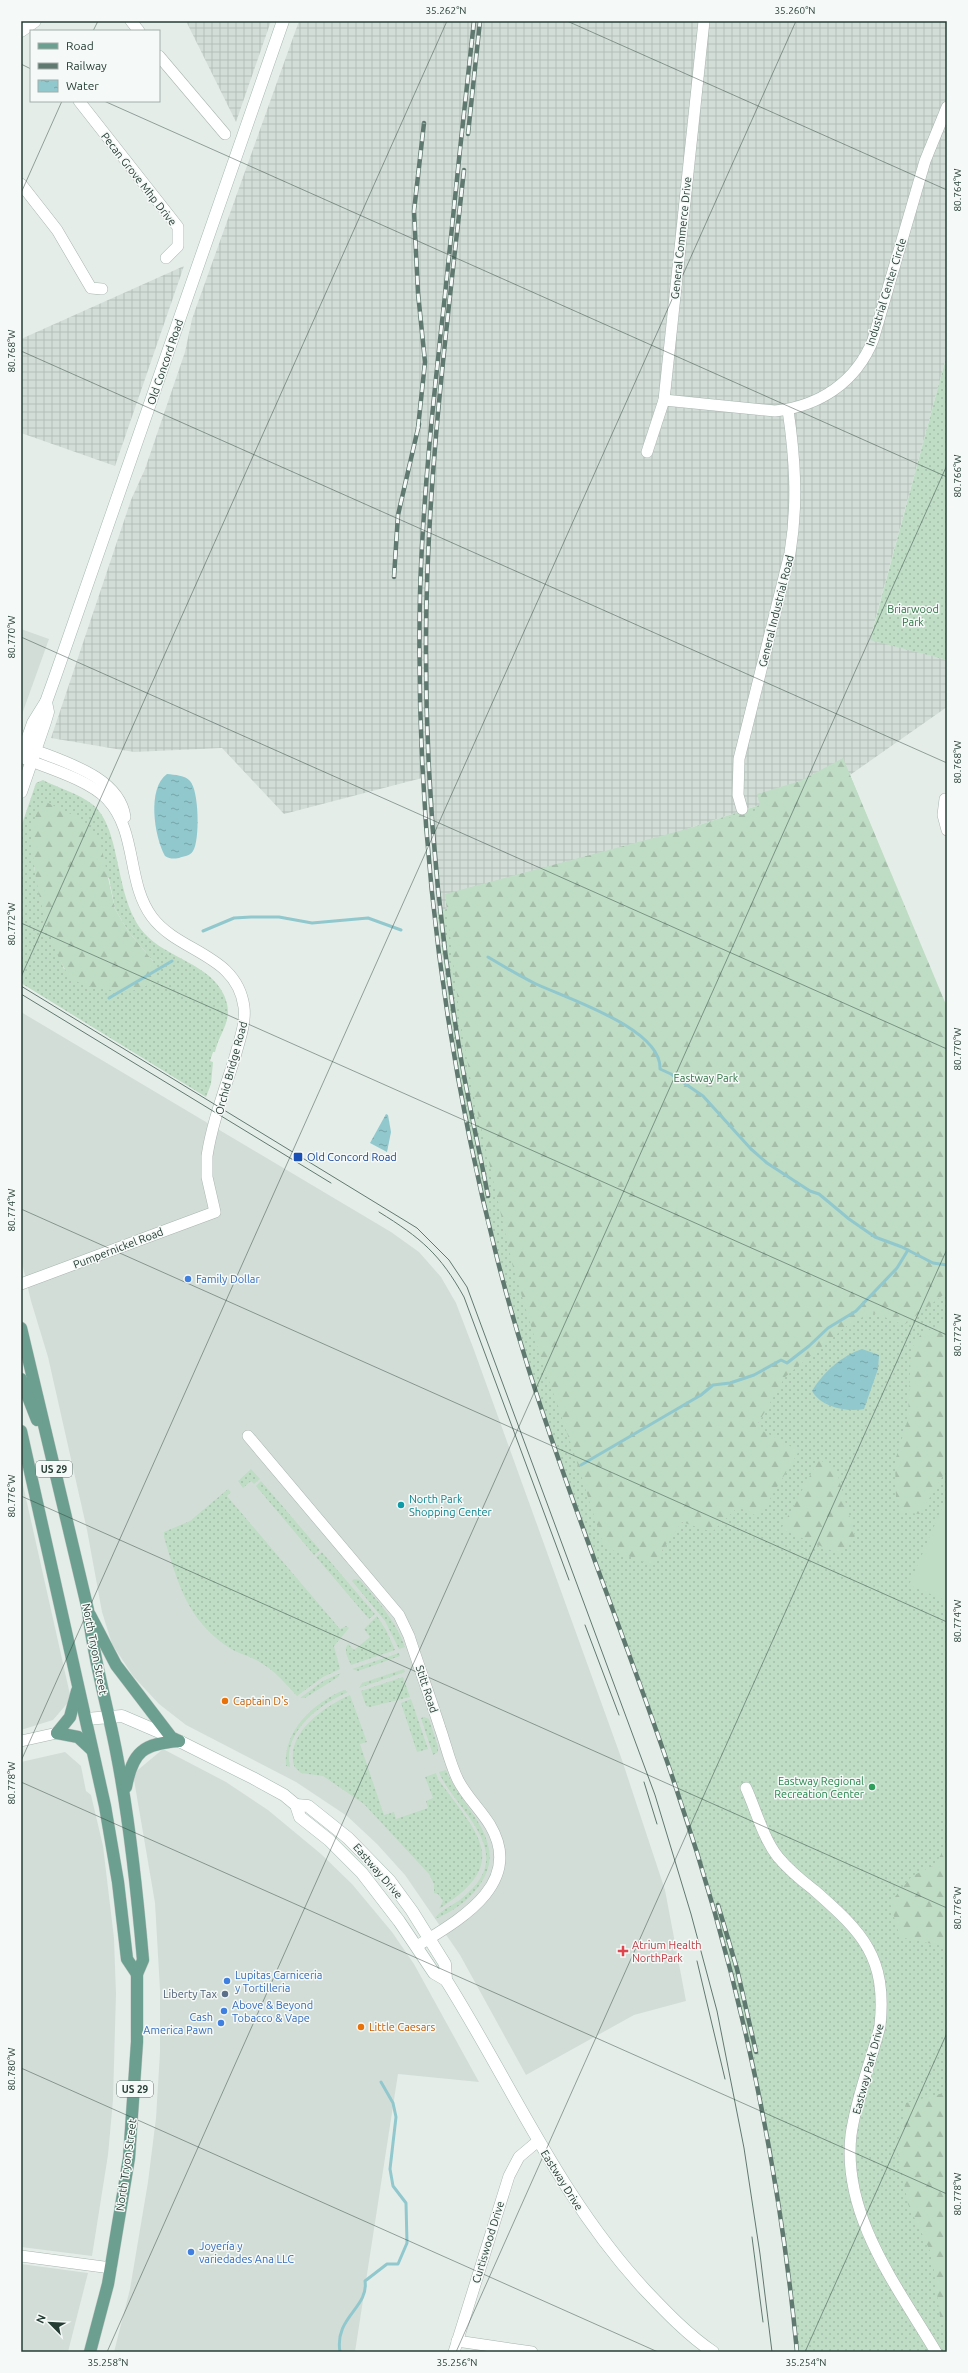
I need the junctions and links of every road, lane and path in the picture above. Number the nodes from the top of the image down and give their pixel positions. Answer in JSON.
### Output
{"nodes":[{"id":1,"x":131,"y":21,"type":"edge"},
{"id":2,"x":283,"y":21,"type":"edge"},
{"id":3,"x":704,"y":21,"type":"edge"},
{"id":4,"x":138,"y":30,"type":"edge"},
{"id":5,"x":160,"y":57,"type":"edge"},
{"id":6,"x":80,"y":102,"type":"edge"},
{"id":7,"x":947,"y":107,"type":"edge"},
{"id":8,"x":225,"y":134,"type":"dead end"},
{"id":9,"x":21,"y":184,"type":"edge"},
{"id":10,"x":166,"y":258,"type":"dead end"},
{"id":11,"x":102,"y":289,"type":"dead end"},
{"id":12,"x":664,"y":400,"type":"junction"},
{"id":13,"x":788,"y":410,"type":"junction"},
{"id":14,"x":647,"y":452,"type":"dead end"},
{"id":15,"x":27,"y":754,"type":"edge"},
{"id":16,"x":21,"y":792,"type":"edge"},
{"id":17,"x":946,"y":799,"type":"dead end"},
{"id":18,"x":742,"y":809,"type":"dead end"},
{"id":19,"x":947,"y":830,"type":"edge"},
{"id":20,"x":215,"y":1212,"type":"joint"},
{"id":21,"x":21,"y":1284,"type":"edge"},
{"id":22,"x":21,"y":1328,"type":"edge"},
{"id":23,"x":21,"y":1379,"type":"edge"},
{"id":24,"x":21,"y":1431,"type":"edge"},
{"id":25,"x":248,"y":1436,"type":"dead end"},
{"id":26,"x":49,"y":1449,"type":"junction"},
{"id":27,"x":88,"y":1610,"type":"junction"},
{"id":28,"x":78,"y":1685,"type":"junction"},
{"id":29,"x":109,"y":1716,"type":"junction"},
{"id":30,"x":86,"y":1719,"type":"junction"},
{"id":31,"x":57,"y":1733,"type":"junction"},
{"id":32,"x":175,"y":1739,"type":"junction"},
{"id":33,"x":21,"y":1741,"type":"edge"},
{"id":34,"x":93,"y":1750,"type":"junction"},
{"id":35,"x":746,"y":1788,"type":"dead end"},
{"id":36,"x":124,"y":1794,"type":"junction"},
{"id":37,"x":296,"y":1805,"type":"junction"},
{"id":38,"x":429,"y":1939,"type":"junction"},
{"id":39,"x":417,"y":1946,"type":"junction"},
{"id":40,"x":137,"y":1974,"type":"junction"},
{"id":41,"x":446,"y":1980,"type":"junction"},
{"id":42,"x":538,"y":2141,"type":"junction"},
{"id":43,"x":21,"y":2256,"type":"edge"},
{"id":44,"x":111,"y":2268,"type":"junction"},
{"id":45,"x":457,"y":2341,"type":"junction"},
{"id":46,"x":90,"y":2352,"type":"edge"},
{"id":47,"x":454,"y":2352,"type":"edge"},
{"id":48,"x":532,"y":2352,"type":"edge"},
{"id":49,"x":713,"y":2352,"type":"edge"},
{"id":50,"x":936,"y":2352,"type":"edge"}],
"edges":[{"from":1,"to":4,"type":"street"},
{"from":2,"to":15,"type":"main road","name":"Old Concord Road"},
{"from":3,"to":12,"type":"street","name":"General Commerce Drive"},
{"from":5,"to":8,"type":"street"},
{"from":6,"to":10,"type":"street","name":"Pecan Grove Mhp Drive"},
{"from":7,"to":13,"type":"street","name":"Industrial Center Circle"},
{"from":9,"to":11,"type":"street"},
{"from":12,"to":13,"type":"street","name":"Industrial Center Circle"},
{"from":12,"to":14,"type":"street","name":"General Commerce Drive"},
{"from":13,"to":18,"type":"street","name":"General Industrial Road"},
{"from":15,"to":16,"type":"main road","name":"Old Concord Road"},
{"from":15,"to":20,"type":"street","name":"Orchid Bridge Road"},
{"from":17,"to":19,"type":"street"},
{"from":20,"to":21,"type":"street","name":"Pumpernickel Road"},
{"from":22,"to":26,"type":"main road","name":"North Tryon Street","number":"US 29"},
{"from":23,"to":26,"type":"main road"},
{"from":24,"to":28,"type":"main road","number":"US 29"},
{"from":25,"to":38,"type":"street","name":"Stitt Road"},
{"from":26,"to":27,"type":"main road","name":"North Tryon Street","number":"US 29"},
{"from":27,"to":29,"type":"main road","name":"North Tryon Street","number":"US 29"},
{"from":27,"to":32,"type":"main road"},
{"from":28,"to":30,"type":"main road","number":"US 29"},
{"from":28,"to":31,"type":"main road"},
{"from":29,"to":30,"type":"main road","name":"Eastway Drive"},
{"from":29,"to":32,"type":"main road","name":"Eastway Drive"},
{"from":29,"to":36,"type":"main road","name":"North Tryon Street","number":"US 29"},
{"from":30,"to":34,"type":"main road","number":"US 29"},
{"from":31,"to":33,"type":"street"},
{"from":31,"to":34,"type":"main road"},
{"from":32,"to":36,"type":"main road"},
{"from":32,"to":37,"type":"main road","name":"Eastway Drive"},
{"from":34,"to":40,"type":"main road","number":"US 29"},
{"from":35,"to":50,"type":"street","name":"Eastway Park Drive"},
{"from":36,"to":40,"type":"main road","name":"North Tryon Street","number":"US 29"},
{"from":37,"to":38,"type":"main road","name":"Eastway Drive"},
{"from":37,"to":39,"type":"main road","name":"Eastway Drive"},
{"from":38,"to":39,"type":"street","name":"Stitt Road"},
{"from":38,"to":41,"type":"main road","name":"Eastway Drive"},
{"from":39,"to":41,"type":"main road","name":"Eastway Drive"},
{"from":40,"to":44,"type":"main road","name":"North Tryon Street","number":"US 29"},
{"from":41,"to":42,"type":"main road","name":"Eastway Drive"},
{"from":42,"to":45,"type":"street","name":"Curtiswood Drive"},
{"from":42,"to":49,"type":"main road","name":"Eastway Drive"},
{"from":43,"to":44,"type":"street"},
{"from":44,"to":46,"type":"main road","name":"North Tryon Street","number":"US 29"},
{"from":45,"to":47,"type":"street","name":"Curtiswood Drive"},
{"from":45,"to":48,"type":"street"}]}
